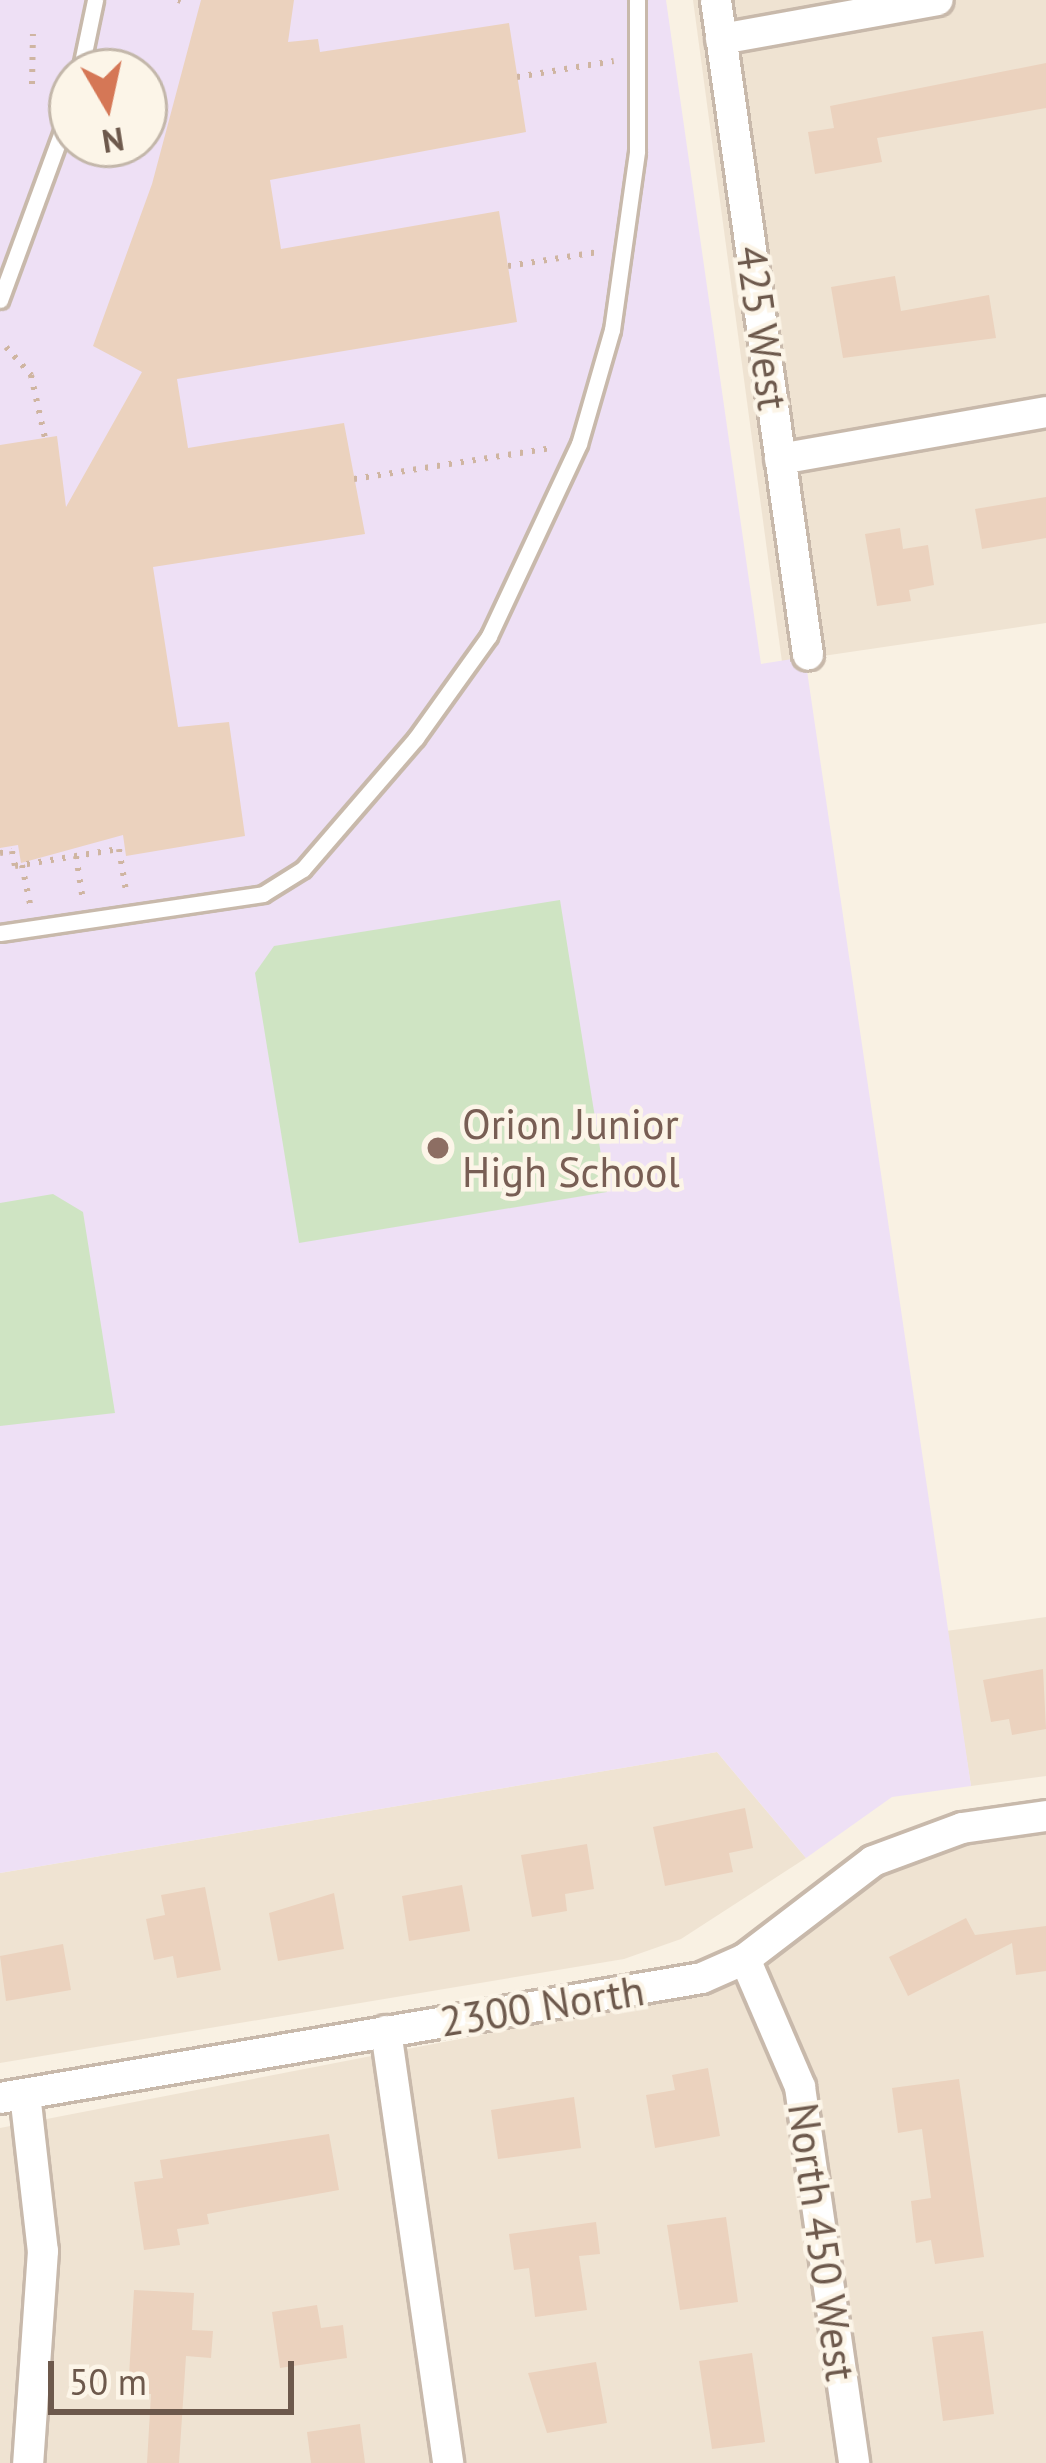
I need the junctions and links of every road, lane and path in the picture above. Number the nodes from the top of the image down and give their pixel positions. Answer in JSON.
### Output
{"nodes":[{"id":1,"x":95,"y":0,"type":"edge"},
{"id":2,"x":637,"y":0,"type":"edge"},
{"id":3,"x":716,"y":0,"type":"edge"},
{"id":4,"x":938,"y":0,"type":"edge"},
{"id":5,"x":33,"y":34,"type":"dead end"},
{"id":6,"x":721,"y":39,"type":"junction"},
{"id":7,"x":85,"y":48,"type":"edge"},
{"id":8,"x":623,"y":60,"type":"dead end"},
{"id":9,"x":517,"y":76,"type":"dead end"},
{"id":10,"x":32,"y":83,"type":"dead end"},
{"id":11,"x":48,"y":168,"type":"edge"},
{"id":12,"x":614,"y":250,"type":"dead end"},
{"id":13,"x":508,"y":266,"type":"dead end"},
{"id":14,"x":0,"y":300,"type":"edge"},
{"id":15,"x":6,"y":347,"type":"dead end"},
{"id":16,"x":1046,"y":412,"type":"edge"},
{"id":17,"x":45,"y":438,"type":"dead end"},
{"id":18,"x":563,"y":446,"type":"dead end"},
{"id":19,"x":780,"y":459,"type":"junction"},
{"id":20,"x":354,"y":479,"type":"dead end"},
{"id":21,"x":808,"y":655,"type":"dead end"},
{"id":22,"x":0,"y":853,"type":"edge"},
{"id":23,"x":76,"y":856,"type":"junction"},
{"id":24,"x":22,"y":865,"type":"junction"},
{"id":25,"x":126,"y":894,"type":"dead end"},
{"id":26,"x":83,"y":902,"type":"dead end"},
{"id":27,"x":31,"y":911,"type":"dead end"},
{"id":28,"x":0,"y":933,"type":"edge"},
{"id":29,"x":1046,"y":1816,"type":"edge"},
{"id":30,"x":745,"y":1959,"type":"junction"},
{"id":31,"x":386,"y":2031,"type":"junction"},
{"id":32,"x":12,"y":2096,"type":"edge"},
{"id":33,"x":28,"y":2463,"type":"edge"},
{"id":34,"x":448,"y":2463,"type":"edge"},
{"id":35,"x":854,"y":2463,"type":"edge"}],
"edges":[{"from":1,"to":7,"type":"lane"},
{"from":2,"to":28,"type":"lane"},
{"from":3,"to":6,"type":"street","name":"425 West"},
{"from":4,"to":6,"type":"street"},
{"from":5,"to":10,"type":"path"},
{"from":6,"to":19,"type":"street","name":"425 West"},
{"from":8,"to":9,"type":"path"},
{"from":11,"to":14,"type":"lane"},
{"from":12,"to":13,"type":"path"},
{"from":15,"to":17,"type":"path"},
{"from":16,"to":19,"type":"street"},
{"from":18,"to":20,"type":"path"},
{"from":19,"to":21,"type":"street","name":"425 West"},
{"from":22,"to":24,"type":"path"},
{"from":23,"to":24,"type":"path"},
{"from":23,"to":25,"type":"path"},
{"from":23,"to":26,"type":"path"},
{"from":24,"to":27,"type":"path"},
{"from":29,"to":30,"type":"street","name":"2300 North"},
{"from":30,"to":31,"type":"street","name":"2300 North"},
{"from":30,"to":35,"type":"street","name":"North 450 West"},
{"from":31,"to":32,"type":"street","name":"2300 North"},
{"from":31,"to":34,"type":"street"},
{"from":32,"to":33,"type":"street"}]}
